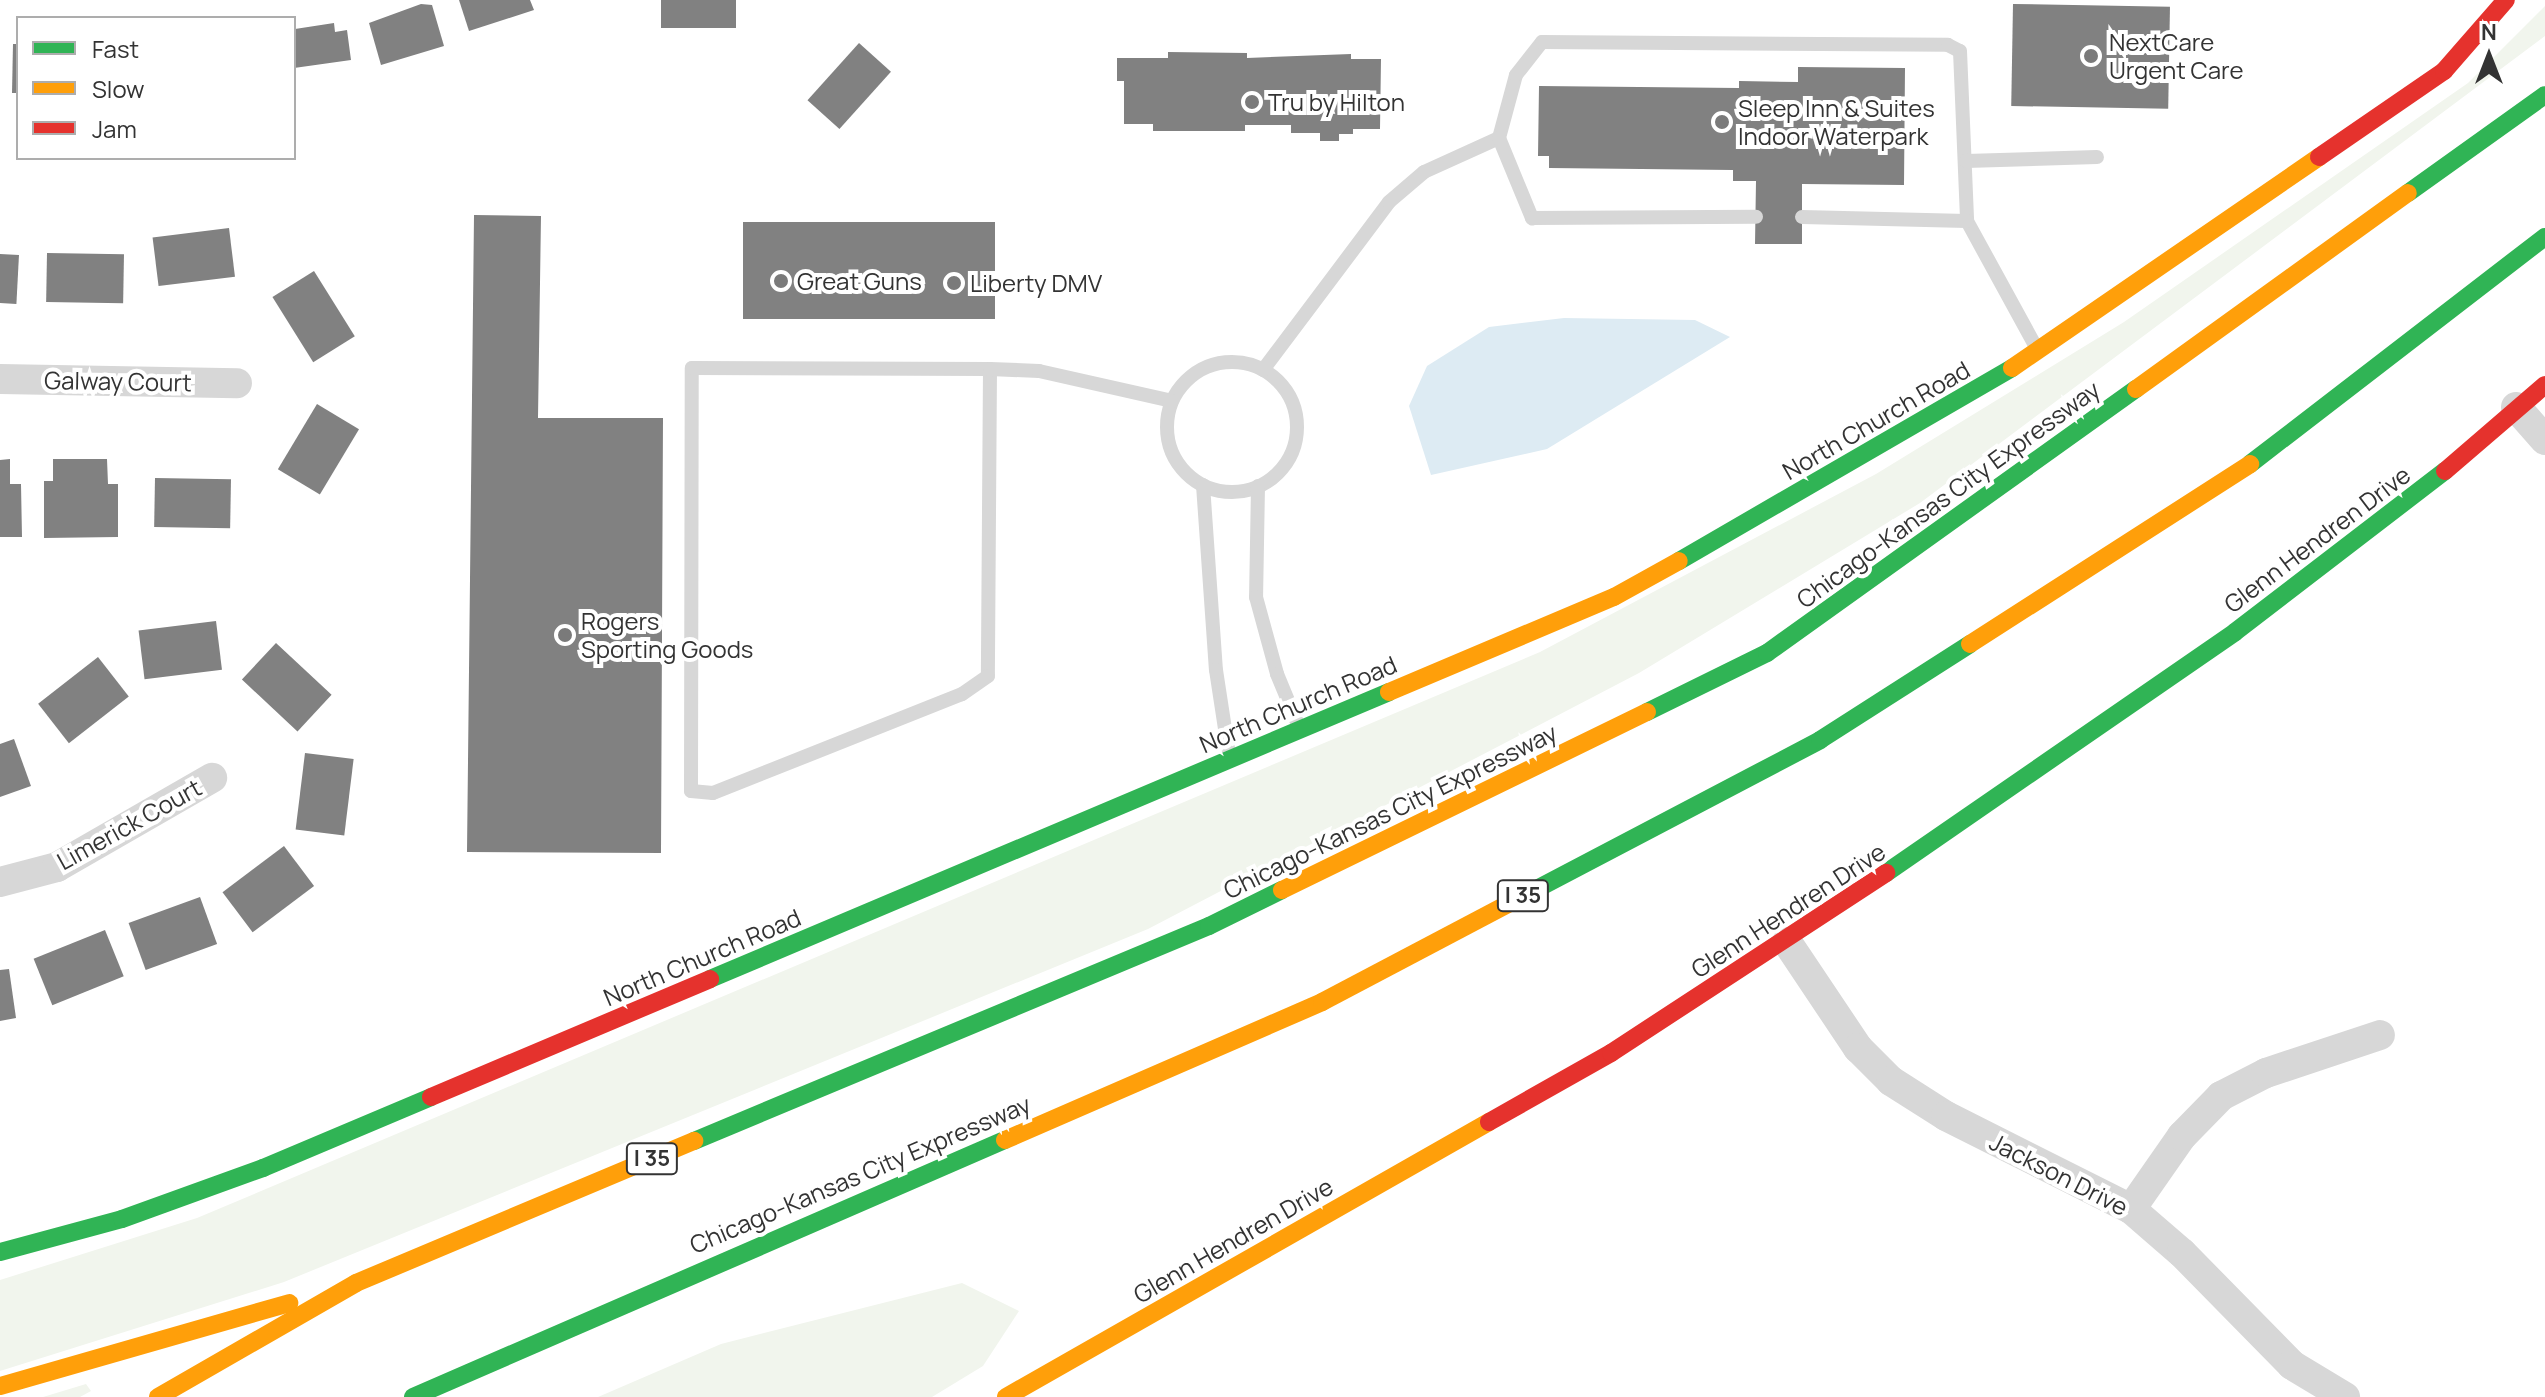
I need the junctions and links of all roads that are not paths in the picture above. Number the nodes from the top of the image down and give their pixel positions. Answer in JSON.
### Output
{"nodes":[{"id":1,"x":2506,"y":0,"type":"edge"},
{"id":2,"x":2545,"y":95,"type":"edge"},
{"id":3,"x":1499,"y":138,"type":"junction"},
{"id":4,"x":2097,"y":157,"type":"dead end"},
{"id":5,"x":1966,"y":161,"type":"junction"},
{"id":6,"x":1756,"y":217,"type":"dead end"},
{"id":7,"x":1802,"y":217,"type":"dead end"},
{"id":8,"x":1967,"y":221,"type":"junction"},
{"id":9,"x":2545,"y":237,"type":"edge"},
{"id":10,"x":2036,"y":347,"type":"junction"},
{"id":11,"x":990,"y":369,"type":"junction"},
{"id":12,"x":1263,"y":370,"type":"junction"},
{"id":13,"x":0,"y":379,"type":"edge"},
{"id":14,"x":237,"y":383,"type":"dead end"},
{"id":15,"x":2545,"y":385,"type":"edge"},
{"id":16,"x":1172,"y":401,"type":"junction"},
{"id":17,"x":2516,"y":407,"type":"junction"},
{"id":18,"x":2545,"y":440,"type":"edge"},
{"id":19,"x":1203,"y":485,"type":"junction"},
{"id":20,"x":1258,"y":486,"type":"junction"},
{"id":21,"x":1300,"y":728,"type":"junction"},
{"id":22,"x":1230,"y":760,"type":"junction"},
{"id":23,"x":212,"y":778,"type":"dead end"},
{"id":24,"x":0,"y":882,"type":"edge"},
{"id":25,"x":1787,"y":942,"type":"junction"},
{"id":26,"x":2380,"y":1035,"type":"dead end"},
{"id":27,"x":2131,"y":1209,"type":"junction"},
{"id":28,"x":0,"y":1252,"type":"edge"},
{"id":29,"x":356,"y":1283,"type":"junction"},
{"id":30,"x":0,"y":1386,"type":"edge"},
{"id":31,"x":158,"y":1397,"type":"edge"},
{"id":32,"x":413,"y":1397,"type":"edge"},
{"id":33,"x":1006,"y":1397,"type":"edge"},
{"id":34,"x":2345,"y":1397,"type":"edge"}],
"edges":[{"from":1,"to":10,"type":"main road","name":"North Church Road"},
{"from":2,"to":29,"type":"main road","name":"Chicago-Kansas City Expressway","number":"I 35"},
{"from":3,"to":5,"type":"lane"},
{"from":3,"to":6,"type":"lane"},
{"from":3,"to":12,"type":"lane"},
{"from":4,"to":5,"type":"lane"},
{"from":5,"to":8,"type":"lane"},
{"from":7,"to":8,"type":"lane"},
{"from":8,"to":10,"type":"lane"},
{"from":9,"to":32,"type":"main road","name":"Chicago-Kansas City Expressway","number":"I 35"},
{"from":10,"to":21,"type":"main road","name":"North Church Road"},
{"from":11,"to":11,"type":"lane"},
{"from":11,"to":16,"type":"lane"},
{"from":12,"to":16,"type":"lane"},
{"from":12,"to":20,"type":"lane"},
{"from":13,"to":14,"type":"street","name":"Galway Court"},
{"from":15,"to":17,"type":"main road","name":"Glenn Hendren Drive"},
{"from":16,"to":19,"type":"lane"},
{"from":17,"to":18,"type":"street"},
{"from":17,"to":25,"type":"main road","name":"Glenn Hendren Drive"},
{"from":19,"to":20,"type":"lane"},
{"from":19,"to":22,"type":"lane"},
{"from":20,"to":21,"type":"lane"},
{"from":21,"to":22,"type":"main road","name":"North Church Road"},
{"from":22,"to":28,"type":"main road","name":"North Church Road"},
{"from":23,"to":24,"type":"street","name":"Limerick Court"},
{"from":25,"to":27,"type":"street","name":"Jackson Drive"},
{"from":25,"to":33,"type":"main road","name":"Glenn Hendren Drive"},
{"from":26,"to":27,"type":"street"},
{"from":27,"to":34,"type":"street","name":"Jackson Drive"},
{"from":29,"to":30,"type":"main road"},
{"from":29,"to":31,"type":"main road","name":"Chicago-Kansas City Expressway","number":"I 35"}]}
